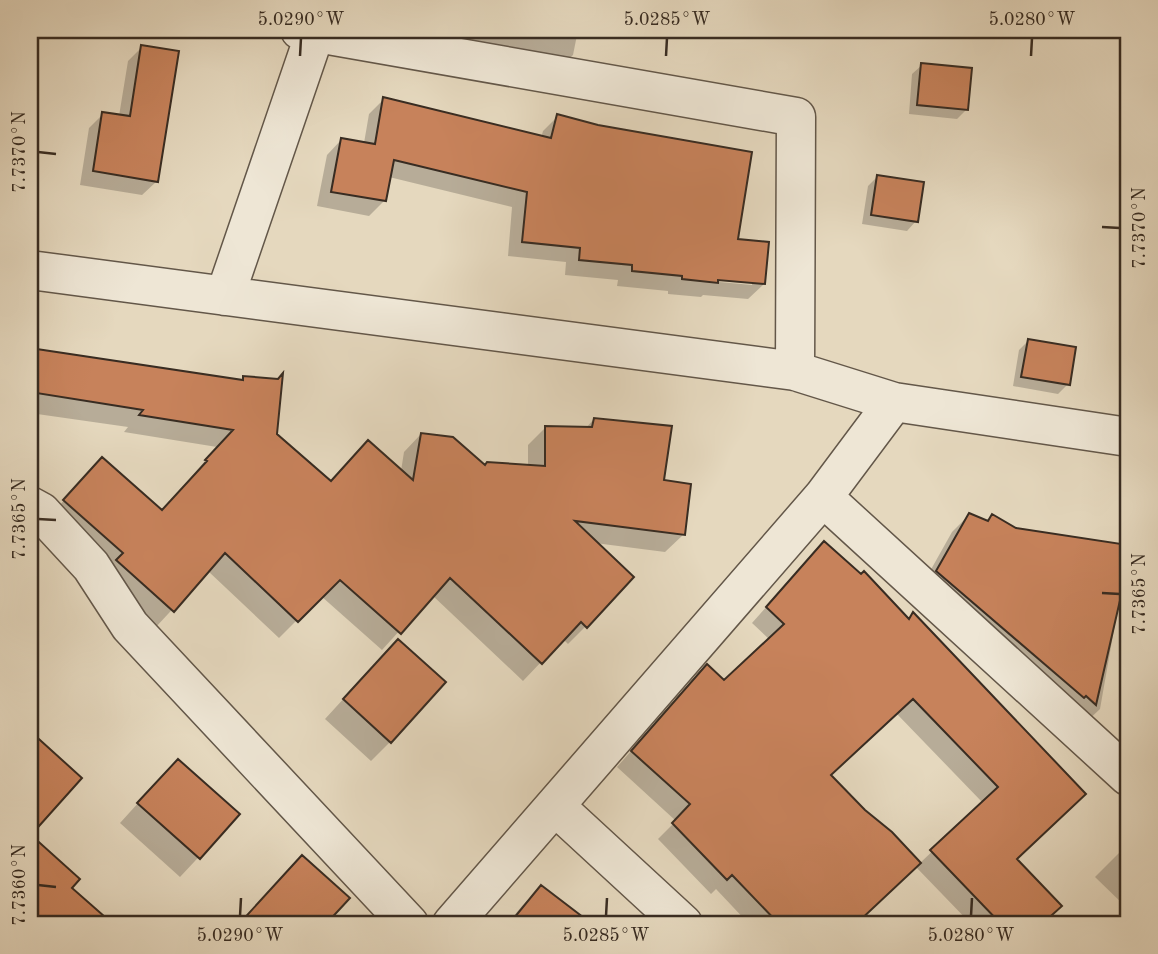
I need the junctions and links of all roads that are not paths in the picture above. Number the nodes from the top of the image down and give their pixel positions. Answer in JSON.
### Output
{"nodes":[{"id":1,"x":310,"y":31,"type":"edge"},
{"id":2,"x":30,"y":270,"type":"edge"},
{"id":3,"x":225,"y":296,"type":"junction"},
{"id":4,"x":795,"y":371,"type":"junction"},
{"id":5,"x":894,"y":402,"type":"junction"},
{"id":6,"x":1128,"y":437,"type":"edge"},
{"id":7,"x":823,"y":498,"type":"junction"},
{"id":8,"x":30,"y":506,"type":"edge"},
{"id":9,"x":1128,"y":776,"type":"edge"},
{"id":10,"x":555,"y":806,"type":"junction"},
{"id":11,"x":409,"y":924,"type":"edge"},
{"id":12,"x":452,"y":924,"type":"edge"},
{"id":13,"x":683,"y":924,"type":"edge"}],
"edges":[{"from":1,"to":3,"type":"street"},
{"from":1,"to":4,"type":"street"},
{"from":2,"to":3,"type":"street"},
{"from":3,"to":4,"type":"street"},
{"from":4,"to":5,"type":"street"},
{"from":5,"to":6,"type":"street"},
{"from":5,"to":7,"type":"street"},
{"from":7,"to":9,"type":"street"},
{"from":7,"to":10,"type":"street"},
{"from":8,"to":11,"type":"street"},
{"from":10,"to":12,"type":"street"},
{"from":10,"to":13,"type":"street"}]}
